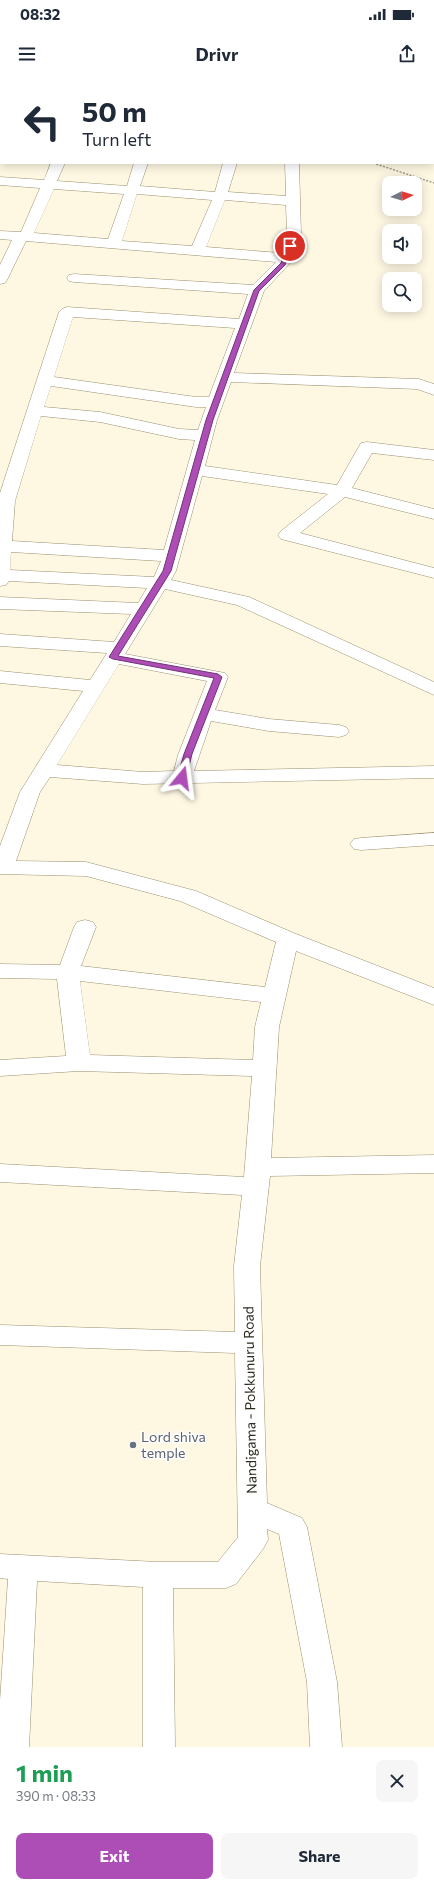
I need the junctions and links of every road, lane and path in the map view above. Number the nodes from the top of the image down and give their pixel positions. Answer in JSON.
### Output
{"nodes":[{"id":1,"x":58,"y":164,"type":"edge"},
{"id":2,"x":141,"y":164,"type":"edge"},
{"id":3,"x":230,"y":164,"type":"edge"},
{"id":4,"x":292,"y":164,"type":"edge"},
{"id":5,"x":376,"y":164,"type":"edge"},
{"id":6,"x":0,"y":181,"type":"edge"},
{"id":7,"x":434,"y":183,"type":"edge"},
{"id":8,"x":49,"y":184,"type":"junction"},
{"id":9,"x":132,"y":190,"type":"junction"},
{"id":10,"x":220,"y":196,"type":"junction"},
{"id":11,"x":293,"y":201,"type":"junction"},
{"id":12,"x":0,"y":235,"type":"edge"},
{"id":13,"x":23,"y":236,"type":"junction"},
{"id":14,"x":114,"y":244,"type":"junction"},
{"id":15,"x":197,"y":251,"type":"junction"},
{"id":16,"x":286,"y":258,"type":"junction"},
{"id":17,"x":74,"y":278,"type":"dead end"},
{"id":18,"x":0,"y":280,"type":"edge"},
{"id":19,"x":257,"y":290,"type":"junction"},
{"id":20,"x":244,"y":324,"type":"junction"},
{"id":21,"x":225,"y":377,"type":"junction"},
{"id":22,"x":45,"y":380,"type":"junction"},
{"id":23,"x":434,"y":390,"type":"edge"},
{"id":24,"x":216,"y":402,"type":"junction"},
{"id":25,"x":35,"y":411,"type":"junction"},
{"id":26,"x":205,"y":435,"type":"junction"},
{"id":27,"x":434,"y":455,"type":"edge"},
{"id":28,"x":195,"y":470,"type":"junction"},
{"id":29,"x":342,"y":491,"type":"junction"},
{"id":30,"x":3,"y":501,"type":"edge"},
{"id":31,"x":434,"y":514,"type":"edge"},
{"id":32,"x":1,"y":546,"type":"edge"},
{"id":33,"x":171,"y":556,"type":"junction"},
{"id":34,"x":434,"y":573,"type":"edge"},
{"id":35,"x":0,"y":575,"type":"edge"},
{"id":36,"x":0,"y":581,"type":"edge"},
{"id":37,"x":160,"y":583,"type":"junction"},
{"id":38,"x":0,"y":603,"type":"edge"},
{"id":39,"x":143,"y":609,"type":"junction"},
{"id":40,"x":0,"y":640,"type":"edge"},
{"id":41,"x":116,"y":653,"type":"junction"},
{"id":42,"x":0,"y":677,"type":"edge"},
{"id":43,"x":96,"y":686,"type":"junction"},
{"id":44,"x":434,"y":689,"type":"edge"},
{"id":45,"x":204,"y":714,"type":"junction"},
{"id":46,"x":339,"y":731,"type":"dead end"},
{"id":47,"x":44,"y":770,"type":"junction"},
{"id":48,"x":434,"y":772,"type":"edge"},
{"id":49,"x":182,"y":778,"type":"junction"},
{"id":50,"x":434,"y":839,"type":"edge"},
{"id":51,"x":361,"y":844,"type":"dead end"},
{"id":52,"x":2,"y":867,"type":"edge"},
{"id":53,"x":85,"y":927,"type":"dead end"},
{"id":54,"x":288,"y":939,"type":"junction"},
{"id":55,"x":0,"y":971,"type":"edge"},
{"id":56,"x":68,"y":972,"type":"junction"},
{"id":57,"x":275,"y":996,"type":"junction"},
{"id":58,"x":434,"y":997,"type":"edge"},
{"id":59,"x":79,"y":1064,"type":"junction"},
{"id":60,"x":0,"y":1068,"type":"edge"},
{"id":61,"x":264,"y":1068,"type":"junction"},
{"id":62,"x":434,"y":1164,"type":"edge"},
{"id":63,"x":0,"y":1173,"type":"edge"},
{"id":64,"x":257,"y":1177,"type":"junction"},
{"id":65,"x":0,"y":1335,"type":"edge"},
{"id":66,"x":249,"y":1343,"type":"junction"},
{"id":67,"x":252,"y":1510,"type":"junction"},
{"id":68,"x":12,"y":1567,"type":"edge"},
{"id":69,"x":158,"y":1575,"type":"junction"},
{"id":70,"x":13,"y":1747,"type":"edge"},
{"id":71,"x":159,"y":1747,"type":"edge"},
{"id":72,"x":326,"y":1747,"type":"edge"}],
"edges":[{"from":1,"to":8,"type":"street"},
{"from":2,"to":9,"type":"street"},
{"from":3,"to":10,"type":"street"},
{"from":4,"to":11,"type":"street"},
{"from":5,"to":7,"type":"path"},
{"from":6,"to":8,"type":"street"},
{"from":8,"to":9,"type":"street"},
{"from":8,"to":13,"type":"street"},
{"from":9,"to":10,"type":"street"},
{"from":9,"to":14,"type":"street"},
{"from":10,"to":11,"type":"street"},
{"from":10,"to":15,"type":"street"},
{"from":11,"to":16,"type":"street"},
{"from":12,"to":13,"type":"street"},
{"from":13,"to":14,"type":"street"},
{"from":13,"to":18,"type":"street"},
{"from":14,"to":15,"type":"street"},
{"from":15,"to":16,"type":"street"},
{"from":16,"to":19,"type":"street"},
{"from":17,"to":19,"type":"street"},
{"from":19,"to":20,"type":"street"},
{"from":20,"to":21,"type":"street"},
{"from":20,"to":22,"type":"street"},
{"from":21,"to":23,"type":"street"},
{"from":21,"to":24,"type":"street"},
{"from":22,"to":24,"type":"street"},
{"from":22,"to":25,"type":"street"},
{"from":24,"to":26,"type":"street"},
{"from":25,"to":26,"type":"street"},
{"from":25,"to":30,"type":"street"},
{"from":26,"to":28,"type":"street"},
{"from":27,"to":29,"type":"street"},
{"from":28,"to":29,"type":"street"},
{"from":28,"to":33,"type":"street"},
{"from":29,"to":31,"type":"street"},
{"from":29,"to":34,"type":"street"},
{"from":30,"to":32,"type":"street"},
{"from":32,"to":33,"type":"street"},
{"from":32,"to":35,"type":"street"},
{"from":33,"to":37,"type":"street"},
{"from":35,"to":36,"type":"street"},
{"from":35,"to":37,"type":"street"},
{"from":37,"to":39,"type":"street"},
{"from":37,"to":44,"type":"street"},
{"from":38,"to":39,"type":"street"},
{"from":39,"to":41,"type":"street"},
{"from":40,"to":41,"type":"street"},
{"from":41,"to":43,"type":"street"},
{"from":41,"to":45,"type":"street"},
{"from":42,"to":43,"type":"street"},
{"from":43,"to":47,"type":"street"},
{"from":45,"to":46,"type":"street"},
{"from":45,"to":49,"type":"street"},
{"from":47,"to":49,"type":"street"},
{"from":47,"to":52,"type":"street"},
{"from":48,"to":49,"type":"street"},
{"from":50,"to":51,"type":"street"},
{"from":52,"to":54,"type":"street"},
{"from":53,"to":56,"type":"street"},
{"from":54,"to":57,"type":"street","name":"Nandigama - Pokkunuru Road"},
{"from":54,"to":58,"type":"street"},
{"from":55,"to":56,"type":"street"},
{"from":56,"to":57,"type":"street"},
{"from":56,"to":59,"type":"street"},
{"from":57,"to":61,"type":"street","name":"Nandigama - Pokkunuru Road"},
{"from":59,"to":60,"type":"street"},
{"from":59,"to":61,"type":"street"},
{"from":61,"to":64,"type":"street","name":"Nandigama - Pokkunuru Road"},
{"from":62,"to":64,"type":"street"},
{"from":63,"to":64,"type":"street"},
{"from":64,"to":66,"type":"street","name":"Nandigama - Pokkunuru Road"},
{"from":65,"to":66,"type":"street"},
{"from":66,"to":67,"type":"street","name":"Nandigama - Pokkunuru Road"},
{"from":67,"to":69,"type":"street","name":"Nandigama - Pokkunuru Road"},
{"from":67,"to":72,"type":"street"},
{"from":68,"to":69,"type":"street","name":"Nandigama - Pokkunuru Road"},
{"from":68,"to":70,"type":"street"},
{"from":69,"to":71,"type":"street"}]}
